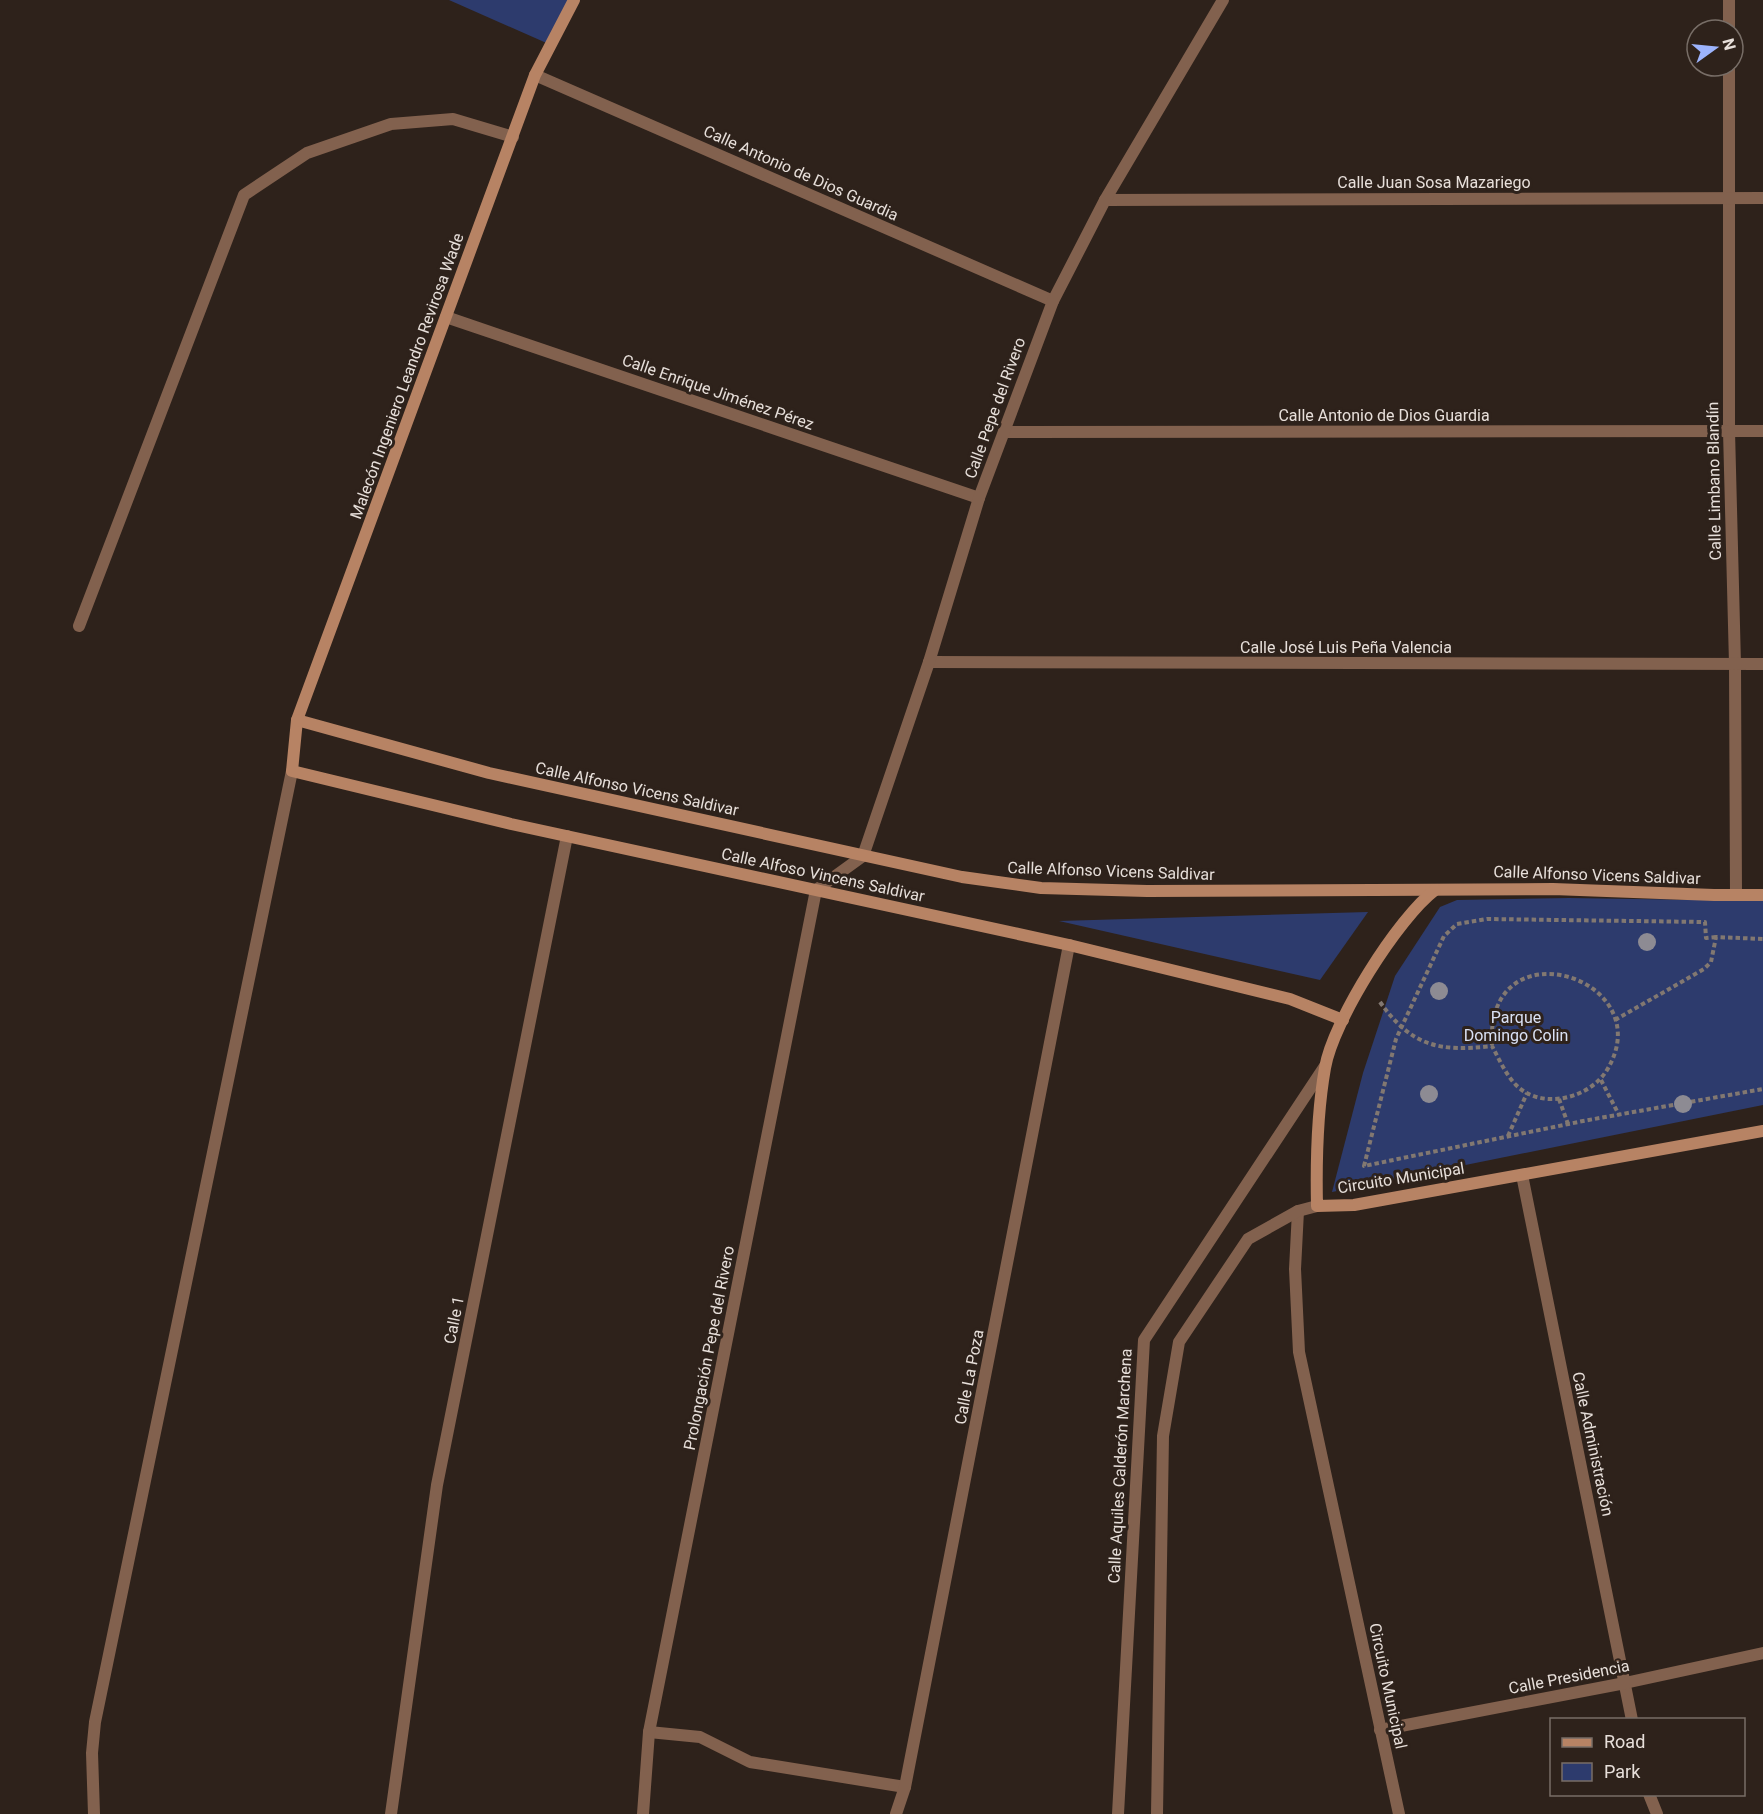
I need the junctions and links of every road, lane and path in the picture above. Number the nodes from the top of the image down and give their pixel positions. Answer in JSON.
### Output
{"nodes":[{"id":1,"x":574,"y":0,"type":"edge"},
{"id":2,"x":1223,"y":0,"type":"edge"},
{"id":3,"x":1729,"y":0,"type":"edge"},
{"id":4,"x":1729,"y":18,"type":"edge"},
{"id":5,"x":535,"y":75,"type":"junction"},
{"id":6,"x":1729,"y":78,"type":"edge"},
{"id":7,"x":513,"y":136,"type":"junction"},
{"id":8,"x":1730,"y":197,"type":"junction"},
{"id":9,"x":1763,"y":198,"type":"edge"},
{"id":10,"x":1105,"y":200,"type":"junction"},
{"id":11,"x":1053,"y":301,"type":"junction"},
{"id":12,"x":446,"y":317,"type":"junction"},
{"id":13,"x":1729,"y":431,"type":"junction"},
{"id":14,"x":1763,"y":431,"type":"edge"},
{"id":15,"x":1004,"y":432,"type":"junction"},
{"id":16,"x":979,"y":498,"type":"junction"},
{"id":17,"x":79,"y":626,"type":"dead end"},
{"id":18,"x":929,"y":662,"type":"junction"},
{"id":19,"x":1735,"y":664,"type":"junction"},
{"id":20,"x":1763,"y":664,"type":"edge"},
{"id":21,"x":297,"y":720,"type":"junction"},
{"id":22,"x":292,"y":771,"type":"junction"},
{"id":23,"x":567,"y":836,"type":"junction"},
{"id":24,"x":863,"y":855,"type":"junction"},
{"id":25,"x":816,"y":890,"type":"junction"},
{"id":26,"x":1435,"y":890,"type":"junction"},
{"id":27,"x":1736,"y":895,"type":"junction"},
{"id":28,"x":1763,"y":895,"type":"edge"},
{"id":29,"x":1716,"y":937,"type":"junction"},
{"id":30,"x":1763,"y":939,"type":"edge"},
{"id":31,"x":1069,"y":945,"type":"junction"},
{"id":32,"x":1366,"y":981,"type":"junction"},
{"id":33,"x":1343,"y":1020,"type":"junction"},
{"id":34,"x":1615,"y":1020,"type":"junction"},
{"id":35,"x":1401,"y":1028,"type":"junction"},
{"id":36,"x":1492,"y":1046,"type":"junction"},
{"id":37,"x":1325,"y":1066,"type":"junction"},
{"id":38,"x":1601,"y":1080,"type":"junction"},
{"id":39,"x":1763,"y":1089,"type":"edge"},
{"id":40,"x":1527,"y":1093,"type":"junction"},
{"id":41,"x":1559,"y":1099,"type":"junction"},
{"id":42,"x":1619,"y":1115,"type":"junction"},
{"id":43,"x":1568,"y":1124,"type":"junction"},
{"id":44,"x":1763,"y":1131,"type":"edge"},
{"id":45,"x":1508,"y":1136,"type":"junction"},
{"id":46,"x":1522,"y":1175,"type":"junction"},
{"id":47,"x":1317,"y":1206,"type":"junction"},
{"id":48,"x":1298,"y":1211,"type":"junction"},
{"id":49,"x":1763,"y":1653,"type":"edge"},
{"id":50,"x":1625,"y":1683,"type":"junction"},
{"id":51,"x":1632,"y":1718,"type":"edge"},
{"id":52,"x":1380,"y":1730,"type":"junction"},
{"id":53,"x":649,"y":1732,"type":"junction"},
{"id":54,"x":905,"y":1787,"type":"junction"},
{"id":55,"x":1650,"y":1796,"type":"edge"},
{"id":56,"x":94,"y":1814,"type":"edge"},
{"id":57,"x":391,"y":1814,"type":"edge"},
{"id":58,"x":643,"y":1814,"type":"edge"},
{"id":59,"x":896,"y":1814,"type":"edge"},
{"id":60,"x":1118,"y":1814,"type":"edge"},
{"id":61,"x":1157,"y":1814,"type":"edge"},
{"id":62,"x":1399,"y":1814,"type":"edge"},
{"id":63,"x":1657,"y":1814,"type":"edge"}],
"edges":[{"from":1,"to":5,"type":"main road","name":"Malecón Ingeniero Leandro Revirosa Wade"},
{"from":2,"to":10,"type":"street","name":"Calle Pepe del Rivero"},
{"from":3,"to":4,"type":"street"},
{"from":5,"to":7,"type":"main road","name":"Malecón Ingeniero Leandro Revirosa Wade"},
{"from":5,"to":11,"type":"street","name":"Calle Antonio de Dios Guardia"},
{"from":6,"to":8,"type":"street","name":"Calle Limbano Blandín"},
{"from":7,"to":12,"type":"main road","name":"Malecón Ingeniero Leandro Revirosa Wade"},
{"from":7,"to":17,"type":"street"},
{"from":8,"to":9,"type":"street","name":"Calle Juan Sosa Mazariego"},
{"from":8,"to":10,"type":"street","name":"Calle Juan Sosa Mazariego"},
{"from":8,"to":13,"type":"street","name":"Calle Limbano Blandín"},
{"from":10,"to":11,"type":"street","name":"Calle Pepe del Rivero"},
{"from":11,"to":15,"type":"street","name":"Calle Pepe del Rivero"},
{"from":12,"to":16,"type":"street","name":"Calle Enrique Jiménez Pérez"},
{"from":12,"to":21,"type":"main road","name":"Malecón Ingeniero Leandro Revirosa Wade"},
{"from":13,"to":14,"type":"street","name":"Calle Antonio de Dios Guardia"},
{"from":13,"to":15,"type":"street","name":"Calle Antonio de Dios Guardia"},
{"from":13,"to":19,"type":"street","name":"Calle Limbano Blandín"},
{"from":15,"to":16,"type":"street","name":"Calle Pepe del Rivero"},
{"from":16,"to":18,"type":"street","name":"Calle Pepe del Rivero"},
{"from":18,"to":19,"type":"street","name":"Calle José Luis Peña Valencia"},
{"from":18,"to":24,"type":"street","name":"Calle Pepe del Rivero"},
{"from":19,"to":20,"type":"street","name":"Calle José Luis Peña Valencia"},
{"from":19,"to":27,"type":"street","name":"Calle Limbano Blandín"},
{"from":21,"to":22,"type":"main road","name":"Malecón Ingeniero Leandro Revirosa Wade"},
{"from":21,"to":24,"type":"main road","name":"Calle Alfonso Vicens Saldivar"},
{"from":22,"to":23,"type":"main road","name":"Calle Alfoso Vincens Saldivar"},
{"from":22,"to":56,"type":"street"},
{"from":23,"to":25,"type":"main road","name":"Calle Alfoso Vincens Saldivar"},
{"from":23,"to":57,"type":"street","name":"Calle 1"},
{"from":24,"to":25,"type":"street"},
{"from":24,"to":26,"type":"main road","name":"Calle Alfonso Vicens Saldivar"},
{"from":25,"to":31,"type":"main road","name":"Calle Alfoso Vincens Saldivar"},
{"from":25,"to":53,"type":"street","name":"Prolongación Pepe del Rivero"},
{"from":26,"to":27,"type":"main road","name":"Calle Alfonso Vicens Saldivar"},
{"from":26,"to":32,"type":"main road","name":"Circuito Municipal"},
{"from":27,"to":28,"type":"main road","name":"Calle Alfonso Vicens Saldivar"},
{"from":29,"to":30,"type":"path"},
{"from":29,"to":34,"type":"path"},
{"from":29,"to":35,"type":"path"},
{"from":31,"to":33,"type":"main road","name":"Calle Alfoso Vincens Saldivar"},
{"from":31,"to":54,"type":"street","name":"Calle La Poza"},
{"from":32,"to":33,"type":"main road","name":"Circuito Municipal"},
{"from":32,"to":35,"type":"path"},
{"from":33,"to":37,"type":"main road","name":"Circuito Municipal"},
{"from":34,"to":36,"type":"path"},
{"from":34,"to":38,"type":"path"},
{"from":35,"to":36,"type":"path"},
{"from":35,"to":45,"type":"path"},
{"from":36,"to":40,"type":"path"},
{"from":37,"to":47,"type":"main road","name":"Circuito Municipal"},
{"from":37,"to":60,"type":"street","name":"Calle Aquiles Calderón Marchena"},
{"from":38,"to":41,"type":"path"},
{"from":38,"to":42,"type":"path"},
{"from":39,"to":42,"type":"path"},
{"from":40,"to":41,"type":"path"},
{"from":40,"to":45,"type":"path"},
{"from":41,"to":43,"type":"path"},
{"from":42,"to":43,"type":"path"},
{"from":43,"to":45,"type":"path"},
{"from":44,"to":46,"type":"main road","name":"Circuito Municipal"},
{"from":46,"to":47,"type":"main road","name":"Circuito Municipal"},
{"from":46,"to":50,"type":"street","name":"Calle Administración"},
{"from":47,"to":48,"type":"street"},
{"from":48,"to":52,"type":"street","name":"Circuito Municipal"},
{"from":48,"to":61,"type":"street"},
{"from":49,"to":50,"type":"street","name":"Calle Presidencia"},
{"from":50,"to":51,"type":"street","name":"Calle Administración"},
{"from":50,"to":52,"type":"street","name":"Calle Presidencia"},
{"from":52,"to":62,"type":"street","name":"Circuito Municipal"},
{"from":53,"to":54,"type":"street"},
{"from":53,"to":58,"type":"street","name":"Prolongación Pepe del Rivero"},
{"from":54,"to":59,"type":"street","name":"Calle La Poza"},
{"from":55,"to":63,"type":"street"}]}
